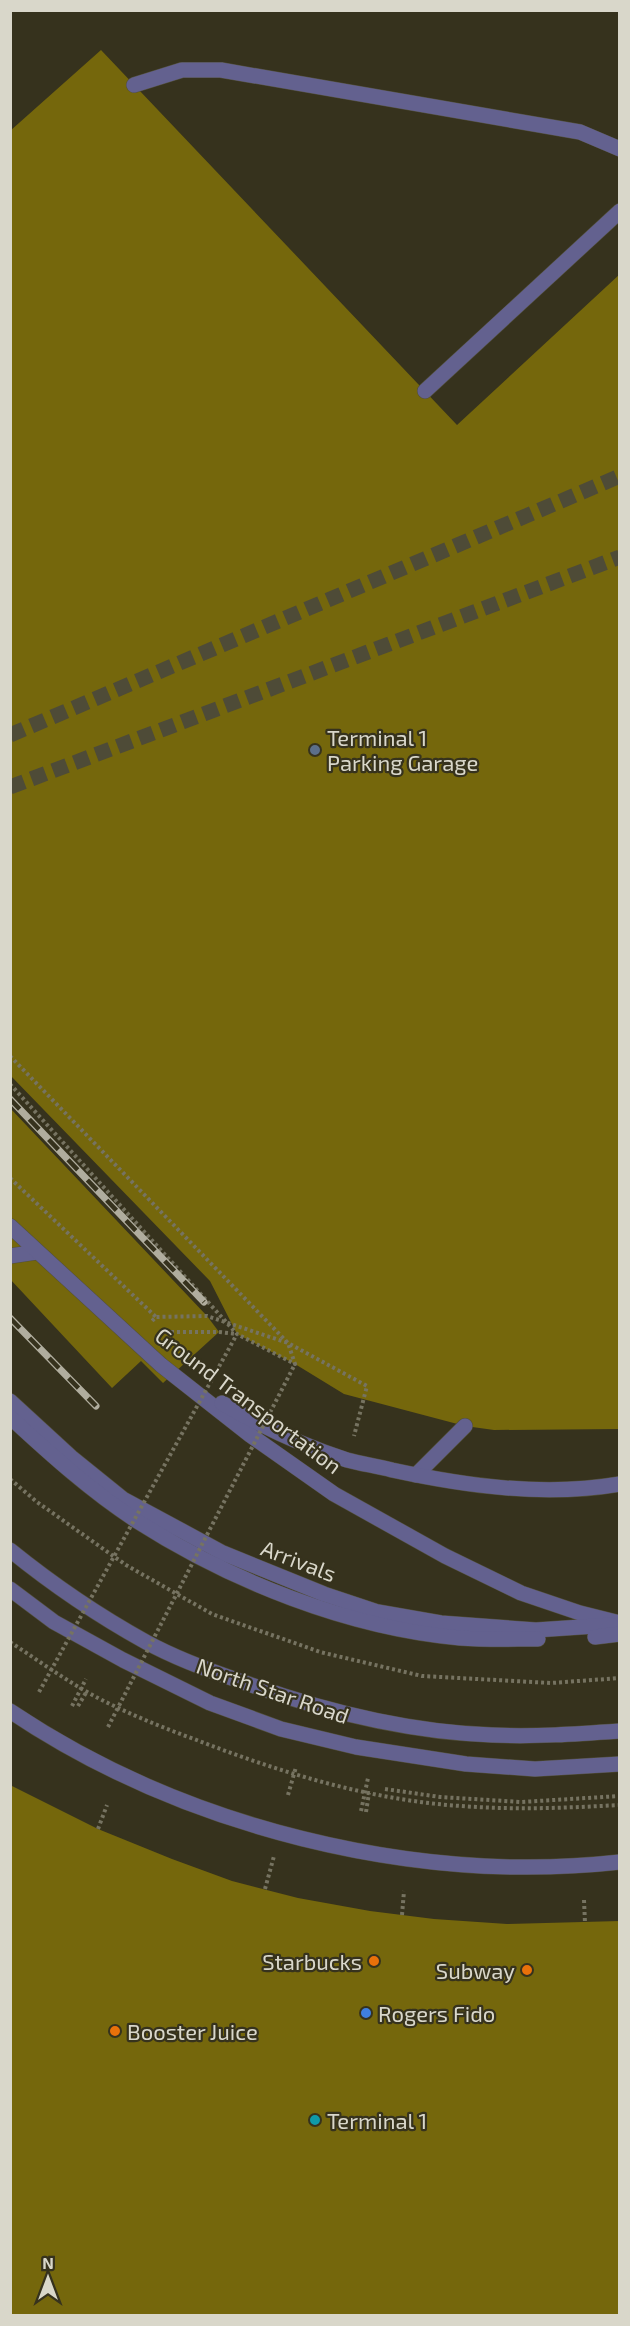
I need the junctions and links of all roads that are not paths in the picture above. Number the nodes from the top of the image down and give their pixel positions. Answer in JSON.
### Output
{"nodes":[{"id":1,"x":134,"y":85,"type":"dead end"},
{"id":2,"x":620,"y":149,"type":"edge"},
{"id":3,"x":620,"y":211,"type":"edge"},
{"id":4,"x":425,"y":391,"type":"dead end"},
{"id":5,"x":10,"y":1226,"type":"edge"},
{"id":6,"x":36,"y":1252,"type":"junction"},
{"id":7,"x":10,"y":1256,"type":"edge"},
{"id":8,"x":161,"y":1365,"type":"junction"},
{"id":9,"x":10,"y":1401,"type":"edge"},
{"id":10,"x":10,"y":1417,"type":"edge"},
{"id":11,"x":465,"y":1426,"type":"dead end"},
{"id":12,"x":416,"y":1475,"type":"junction"},
{"id":13,"x":620,"y":1484,"type":"edge"},
{"id":14,"x":10,"y":1550,"type":"edge"},
{"id":15,"x":10,"y":1583,"type":"edge"},
{"id":16,"x":10,"y":1589,"type":"edge"},
{"id":17,"x":620,"y":1623,"type":"edge"},
{"id":18,"x":620,"y":1634,"type":"edge"},
{"id":19,"x":10,"y":1711,"type":"edge"},
{"id":20,"x":620,"y":1731,"type":"edge"},
{"id":21,"x":620,"y":1755,"type":"edge"},
{"id":22,"x":620,"y":1764,"type":"edge"},
{"id":23,"x":620,"y":1862,"type":"edge"}],
"edges":[{"from":1,"to":2,"type":"street"},
{"from":3,"to":4,"type":"street"},
{"from":5,"to":6,"type":"street","name":"Ground Transportation"},
{"from":6,"to":7,"type":"street"},
{"from":6,"to":8,"type":"street","name":"Ground Transportation"},
{"from":8,"to":12,"type":"street"},
{"from":8,"to":17,"type":"street","name":"Ground Transportation"},
{"from":9,"to":17,"type":"street","name":"Arrivals","bridge":true},
{"from":10,"to":18,"type":"street"},
{"from":11,"to":12,"type":"street"},
{"from":12,"to":13,"type":"street"},
{"from":14,"to":20,"type":"street","bridge":true},
{"from":15,"to":21,"type":"street","name":"North Star Road"},
{"from":16,"to":22,"type":"street","bridge":true},
{"from":19,"to":23,"type":"street"}]}
